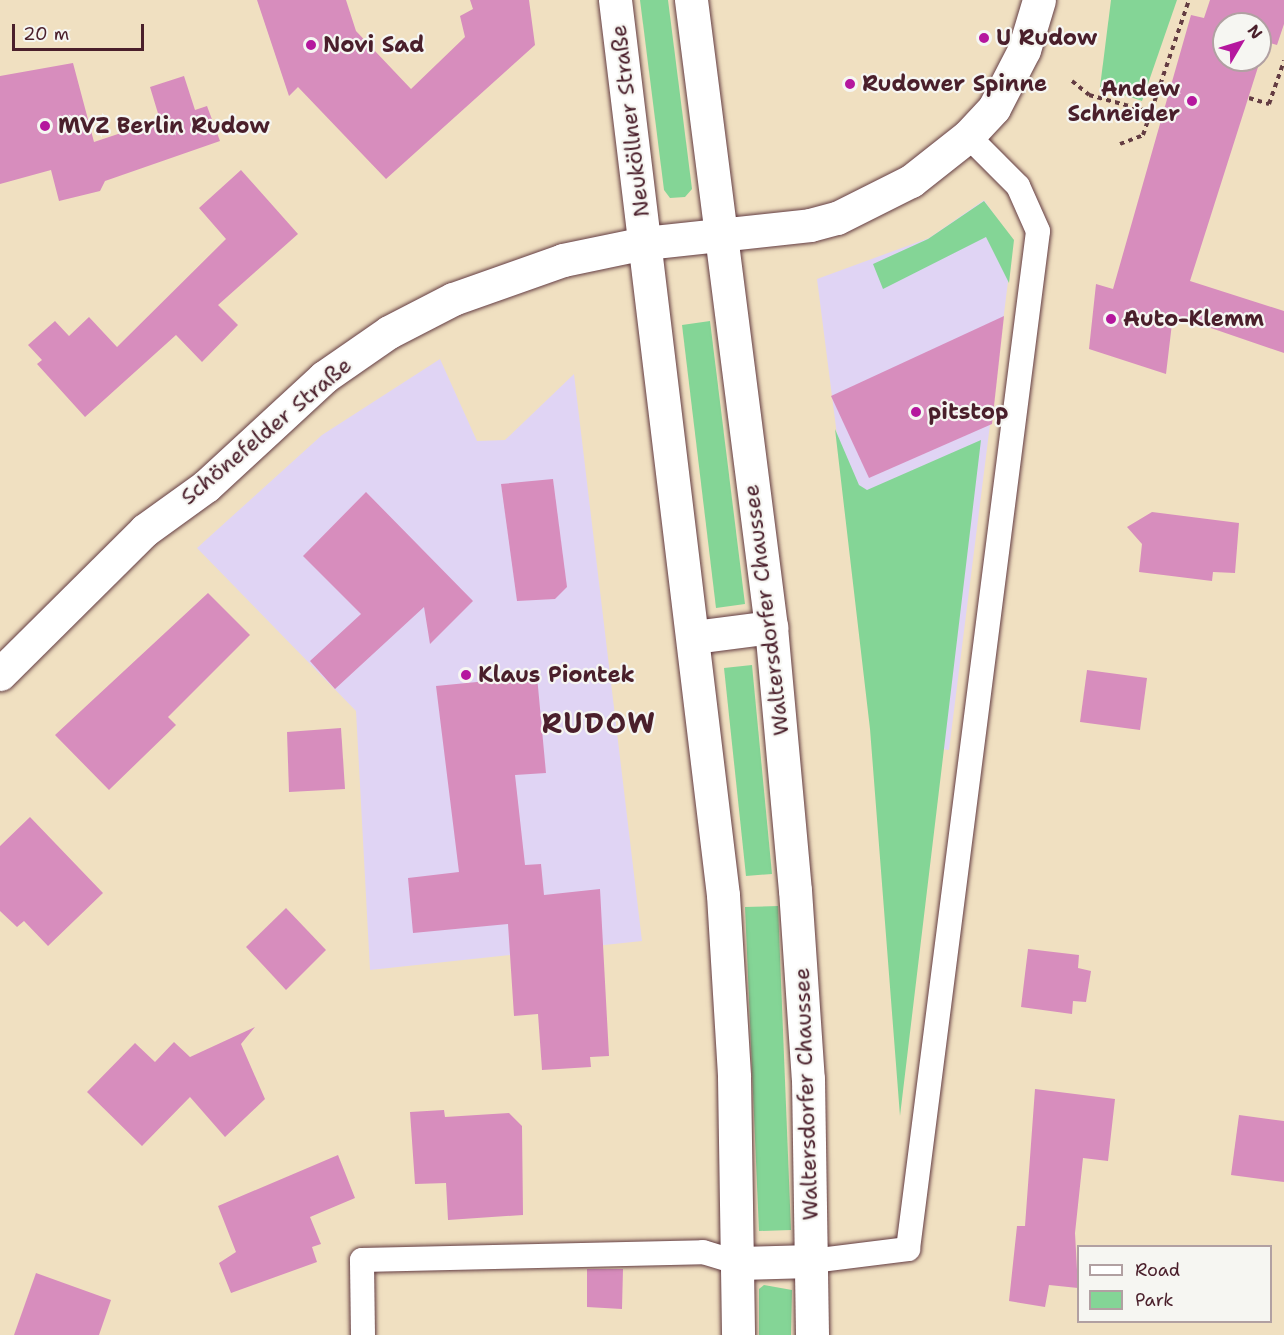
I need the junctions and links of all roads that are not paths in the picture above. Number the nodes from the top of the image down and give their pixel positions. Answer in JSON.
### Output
{"nodes":[{"id":1,"x":615,"y":0,"type":"edge"},
{"id":2,"x":691,"y":0,"type":"edge"},
{"id":3,"x":1039,"y":0,"type":"edge"},
{"id":4,"x":969,"y":136,"type":"junction"},
{"id":5,"x":719,"y":235,"type":"junction"},
{"id":6,"x":645,"y":243,"type":"junction"},
{"id":7,"x":771,"y":627,"type":"junction"},
{"id":8,"x":694,"y":637,"type":"junction"},
{"id":9,"x":0,"y":674,"type":"edge"},
{"id":10,"x":812,"y":1261,"type":"junction"},
{"id":11,"x":739,"y":1263,"type":"junction"},
{"id":12,"x":363,"y":1335,"type":"edge"},
{"id":13,"x":738,"y":1335,"type":"edge"},
{"id":14,"x":812,"y":1335,"type":"edge"}],
"edges":[{"from":1,"to":6,"type":"main road","name":"Neuköllner Straße"},
{"from":2,"to":5,"type":"main road"},
{"from":3,"to":4,"type":"main road"},
{"from":4,"to":5,"type":"main road"},
{"from":4,"to":10,"type":"lane"},
{"from":5,"to":6,"type":"main road","name":"Schönefelder Straße"},
{"from":5,"to":7,"type":"main road","name":"Waltersdorfer Chaussee"},
{"from":6,"to":8,"type":"main road"},
{"from":6,"to":9,"type":"main road","name":"Schönefelder Straße"},
{"from":7,"to":8,"type":"main road"},
{"from":7,"to":10,"type":"main road","name":"Waltersdorfer Chaussee"},
{"from":8,"to":11,"type":"main road"},
{"from":10,"to":11,"type":"main road"},
{"from":10,"to":14,"type":"main road","name":"Waltersdorfer Chaussee"},
{"from":11,"to":12,"type":"lane"},
{"from":11,"to":13,"type":"main road"}]}
